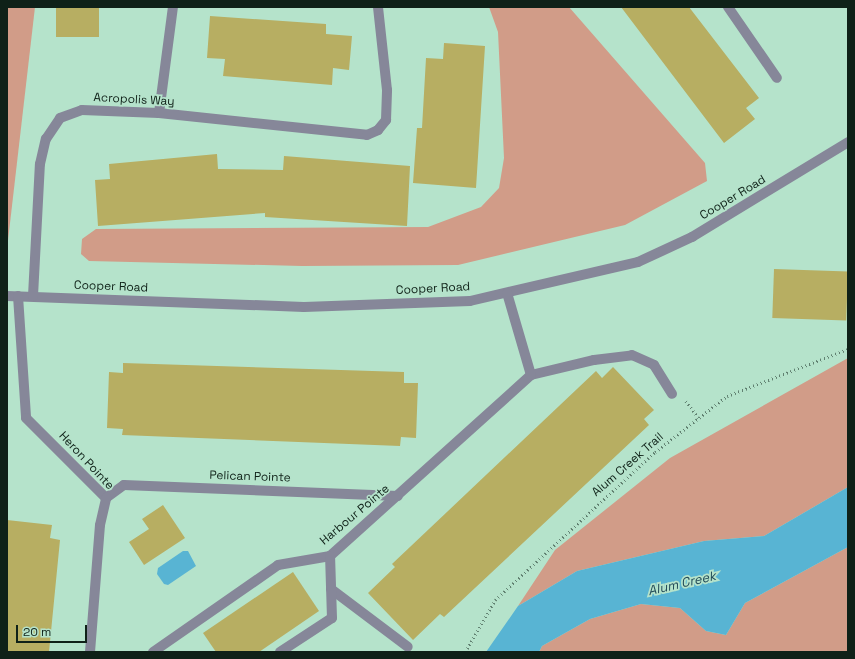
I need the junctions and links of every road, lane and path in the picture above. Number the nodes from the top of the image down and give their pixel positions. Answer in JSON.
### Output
{"nodes":[{"id":1,"x":173,"y":7,"type":"edge"},
{"id":2,"x":378,"y":7,"type":"edge"},
{"id":3,"x":728,"y":7,"type":"edge"},
{"id":4,"x":777,"y":78,"type":"dead end"},
{"id":5,"x":159,"y":113,"type":"junction"},
{"id":6,"x":848,"y":142,"type":"edge"},
{"id":7,"x":507,"y":293,"type":"junction"},
{"id":8,"x":7,"y":296,"type":"edge"},
{"id":9,"x":18,"y":296,"type":"junction"},
{"id":10,"x":33,"y":296,"type":"junction"},
{"id":11,"x":848,"y":349,"type":"edge"},
{"id":12,"x":531,"y":375,"type":"junction"},
{"id":13,"x":672,"y":394,"type":"dead end"},
{"id":14,"x":398,"y":496,"type":"junction"},
{"id":15,"x":106,"y":498,"type":"junction"},
{"id":16,"x":330,"y":556,"type":"junction"},
{"id":17,"x":331,"y":589,"type":"junction"},
{"id":18,"x":408,"y":647,"type":"dead end"},
{"id":19,"x":90,"y":652,"type":"edge"},
{"id":20,"x":153,"y":652,"type":"edge"},
{"id":21,"x":280,"y":652,"type":"edge"},
{"id":22,"x":465,"y":652,"type":"edge"}],
"edges":[{"from":1,"to":5,"type":"street"},
{"from":2,"to":5,"type":"street","name":"Acropolis Way"},
{"from":3,"to":4,"type":"street"},
{"from":5,"to":10,"type":"street","name":"Acropolis Way"},
{"from":6,"to":7,"type":"street","name":"Cooper Road"},
{"from":7,"to":10,"type":"street","name":"Cooper Road"},
{"from":7,"to":12,"type":"street"},
{"from":8,"to":9,"type":"street","name":"Cooper Road"},
{"from":9,"to":10,"type":"street","name":"Cooper Road"},
{"from":9,"to":15,"type":"street","name":"Heron Pointe"},
{"from":11,"to":22,"type":"path","name":"Alum Creek Trail"},
{"from":12,"to":13,"type":"street"},
{"from":12,"to":14,"type":"street","name":"Harbour Pointe"},
{"from":14,"to":15,"type":"street","name":"Pelican Pointe"},
{"from":14,"to":16,"type":"street","name":"Harbour Pointe"},
{"from":15,"to":19,"type":"street","name":"Heron Pointe"},
{"from":16,"to":17,"type":"street"},
{"from":16,"to":20,"type":"street","name":"Harbour Pointe"},
{"from":17,"to":18,"type":"street"},
{"from":17,"to":21,"type":"street"}]}
